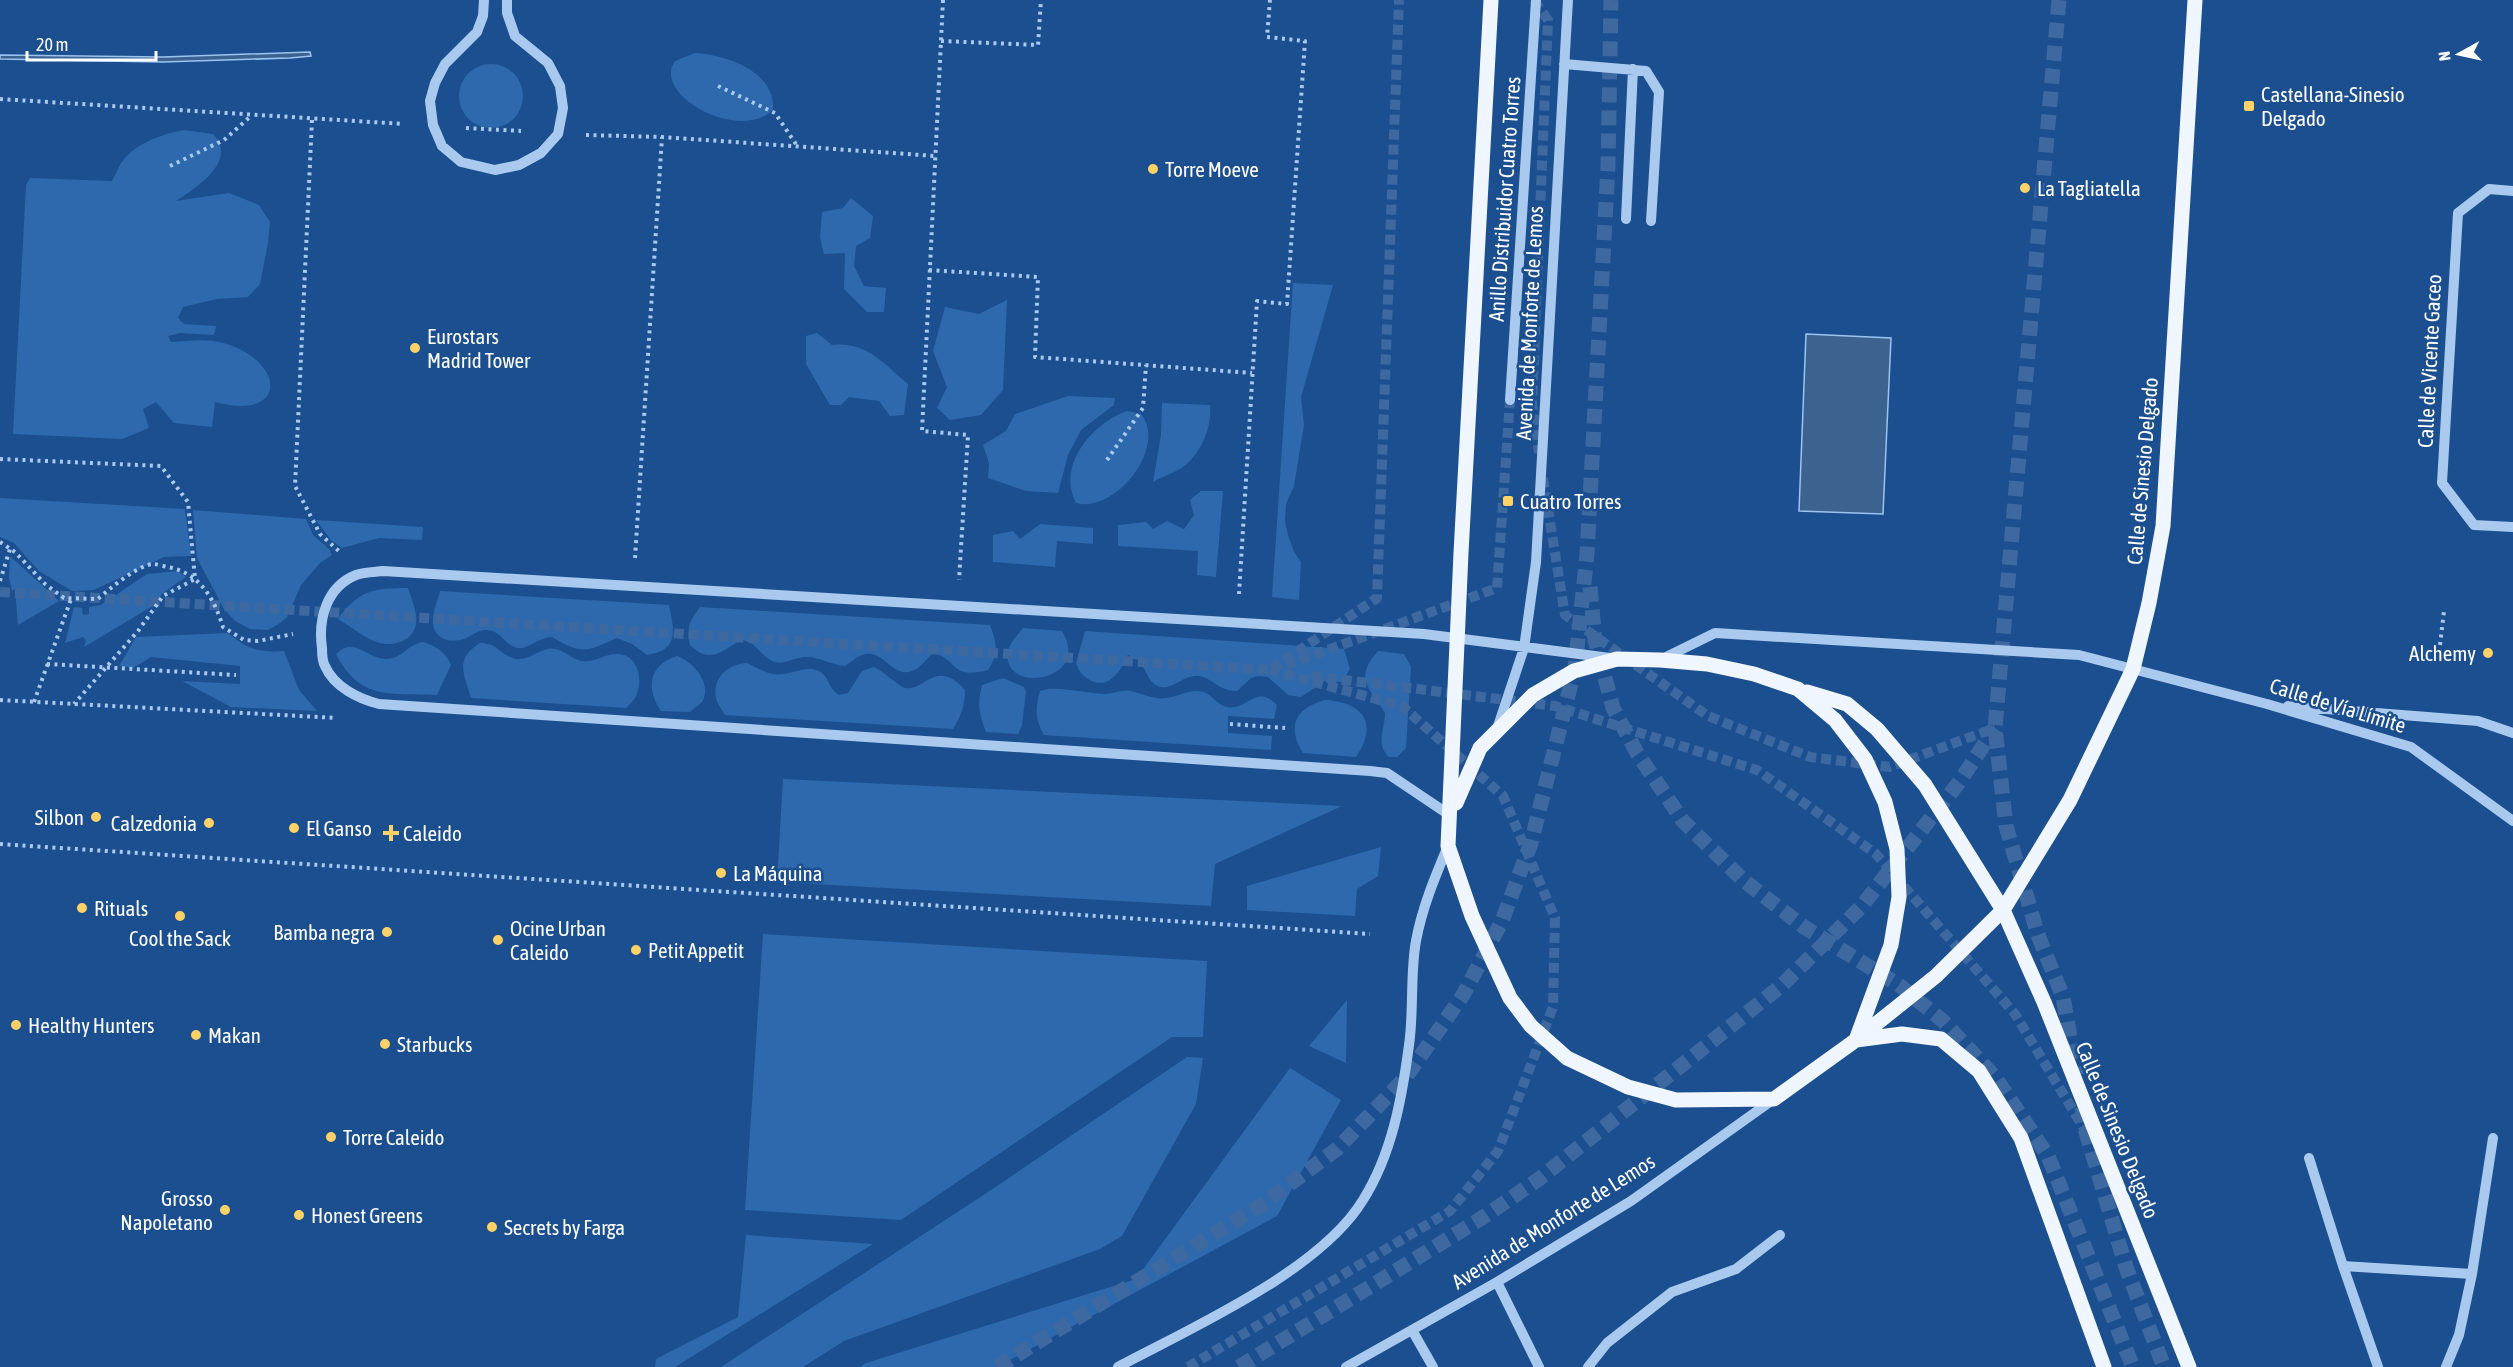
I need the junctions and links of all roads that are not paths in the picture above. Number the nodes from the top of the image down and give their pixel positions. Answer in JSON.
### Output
{"nodes":[{"id":1,"x":484,"y":0,"type":"edge"},
{"id":2,"x":507,"y":0,"type":"edge"},
{"id":3,"x":1491,"y":0,"type":"edge"},
{"id":4,"x":1536,"y":0,"type":"edge"},
{"id":5,"x":1568,"y":0,"type":"edge"},
{"id":6,"x":2195,"y":0,"type":"edge"},
{"id":7,"x":1564,"y":64,"type":"junction"},
{"id":8,"x":1633,"y":69,"type":"junction"},
{"id":9,"x":2513,"y":191,"type":"edge"},
{"id":10,"x":1626,"y":219,"type":"dead end"},
{"id":11,"x":1651,"y":221,"type":"dead end"},
{"id":12,"x":1510,"y":400,"type":"tunnel mouth"},
{"id":13,"x":2513,"y":527,"type":"edge"},
{"id":14,"x":1458,"y":640,"type":"junction"},
{"id":15,"x":1524,"y":648,"type":"junction"},
{"id":16,"x":1617,"y":659,"type":"junction"},
{"id":17,"x":1660,"y":660,"type":"junction"},
{"id":18,"x":2133,"y":669,"type":"junction"},
{"id":19,"x":1798,"y":689,"type":"junction"},
{"id":20,"x":2267,"y":704,"type":"junction"},
{"id":21,"x":1497,"y":731,"type":"junction"},
{"id":22,"x":2513,"y":733,"type":"edge"},
{"id":23,"x":1451,"y":816,"type":"junction"},
{"id":24,"x":2513,"y":820,"type":"edge"},
{"id":25,"x":1448,"y":846,"type":"junction"},
{"id":26,"x":2003,"y":910,"type":"junction"},
{"id":27,"x":1856,"y":1040,"type":"junction"},
{"id":28,"x":1774,"y":1099,"type":"junction"},
{"id":29,"x":2493,"y":1138,"type":"dead end"},
{"id":30,"x":2309,"y":1158,"type":"dead end"},
{"id":31,"x":1780,"y":1235,"type":"dead end"},
{"id":32,"x":2343,"y":1266,"type":"junction"},
{"id":33,"x":2472,"y":1274,"type":"junction"},
{"id":34,"x":1497,"y":1282,"type":"junction"},
{"id":35,"x":1412,"y":1330,"type":"junction"},
{"id":36,"x":1118,"y":1367,"type":"edge"},
{"id":37,"x":1346,"y":1367,"type":"edge"},
{"id":38,"x":1433,"y":1367,"type":"edge"},
{"id":39,"x":1539,"y":1367,"type":"edge"},
{"id":40,"x":1588,"y":1367,"type":"edge"},
{"id":41,"x":2104,"y":1367,"type":"edge"},
{"id":42,"x":2189,"y":1367,"type":"edge"},
{"id":43,"x":2378,"y":1367,"type":"edge"},
{"id":44,"x":2446,"y":1367,"type":"edge"}],
"edges":[{"from":1,"to":2,"type":"street"},
{"from":3,"to":14,"type":"main road","name":"Avenida de Monforte de Lemos"},
{"from":4,"to":12,"type":"street","name":"Anillo Distribuidor Cuatro Torres"},
{"from":5,"to":7,"type":"street","name":"Avenida de Monforte de Lemos"},
{"from":6,"to":18,"type":"main road","name":"Calle de Sinesio Delgado"},
{"from":7,"to":8,"type":"street"},
{"from":7,"to":15,"type":"street","name":"Avenida de Monforte de Lemos"},
{"from":8,"to":10,"type":"street"},
{"from":8,"to":11,"type":"street"},
{"from":9,"to":13,"type":"street","name":"Calle de Vicente Gaceo"},
{"from":14,"to":15,"type":"street","name":"Avenida de Monforte de Lemos"},
{"from":14,"to":23,"type":"main road","name":"Avenida de Monforte de Lemos"},
{"from":14,"to":23,"type":"street"},
{"from":15,"to":16,"type":"street","name":"Avenida de Monforte de Lemos"},
{"from":15,"to":21,"type":"street","name":"Avenida de Monforte de Lemos"},
{"from":16,"to":17,"type":"main road","name":"Avenida de Monforte de Lemos"},
{"from":16,"to":21,"type":"main road","name":"Avenida de Monforte de Lemos"},
{"from":17,"to":18,"type":"street","name":"Calle de Vía Límite"},
{"from":17,"to":19,"type":"main road","name":"Avenida de Monforte de Lemos"},
{"from":18,"to":20,"type":"street","name":"Calle de Vía Límite"},
{"from":18,"to":26,"type":"main road","name":"Calle de Sinesio Delgado"},
{"from":19,"to":26,"type":"main road","name":"Calle de Sinesio Delgado"},
{"from":19,"to":27,"type":"main road","name":"Avenida de Monforte de Lemos"},
{"from":20,"to":22,"type":"street"},
{"from":20,"to":24,"type":"street","name":"Calle de Vía Límite"},
{"from":21,"to":23,"type":"main road","name":"Avenida de Monforte de Lemos"},
{"from":23,"to":25,"type":"main road","name":"Avenida de Monforte de Lemos"},
{"from":25,"to":28,"type":"main road","name":"Avenida de Monforte de Lemos"},
{"from":25,"to":36,"type":"street","name":"Avenida de Monforte de Lemos"},
{"from":26,"to":27,"type":"main road","name":"Avenida de Monforte de Lemos"},
{"from":26,"to":42,"type":"main road","name":"Calle de Sinesio Delgado"},
{"from":27,"to":28,"type":"main road","name":"Avenida de Monforte de Lemos"},
{"from":27,"to":41,"type":"main road"},
{"from":28,"to":34,"type":"street","name":"Avenida de Monforte de Lemos"},
{"from":29,"to":33,"type":"street"},
{"from":30,"to":32,"type":"street"},
{"from":31,"to":40,"type":"street"},
{"from":32,"to":33,"type":"street"},
{"from":32,"to":43,"type":"street"},
{"from":33,"to":44,"type":"street"},
{"from":34,"to":35,"type":"street","name":"Avenida de Monforte de Lemos"},
{"from":34,"to":39,"type":"street"},
{"from":35,"to":37,"type":"street","name":"Avenida de Monforte de Lemos"},
{"from":35,"to":38,"type":"street"}]}
